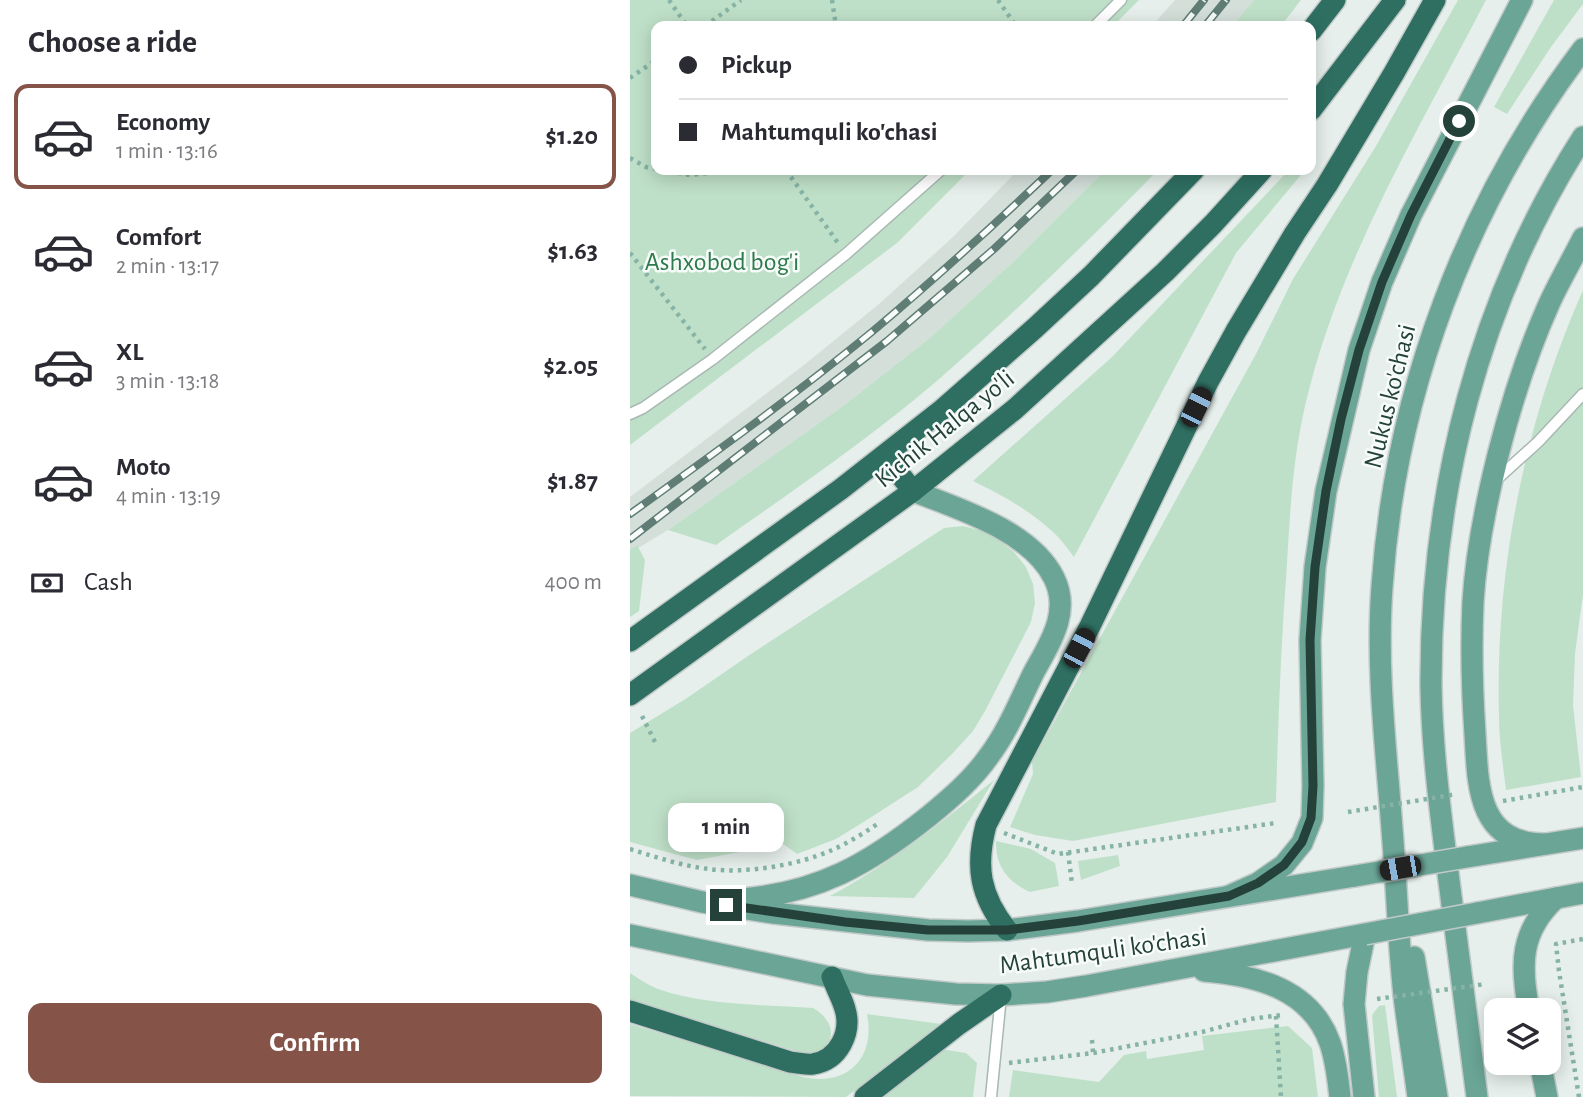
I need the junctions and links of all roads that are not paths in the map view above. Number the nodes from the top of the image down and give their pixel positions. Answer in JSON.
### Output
{"nodes":[{"id":1,"x":1121,"y":0,"type":"edge"},
{"id":2,"x":1335,"y":0,"type":"edge"},
{"id":3,"x":1395,"y":0,"type":"edge"},
{"id":4,"x":1435,"y":0,"type":"edge"},
{"id":5,"x":1522,"y":0,"type":"edge"},
{"id":6,"x":1100,"y":21,"type":"edge"},
{"id":7,"x":1316,"y":25,"type":"edge"},
{"id":8,"x":1583,"y":49,"type":"edge"},
{"id":9,"x":1316,"y":103,"type":"edge"},
{"id":10,"x":1583,"y":137,"type":"edge"},
{"id":11,"x":935,"y":175,"type":"edge"},
{"id":12,"x":1189,"y":175,"type":"edge"},
{"id":13,"x":1257,"y":175,"type":"edge"},
{"id":14,"x":1583,"y":238,"type":"edge"},
{"id":15,"x":1583,"y":394,"type":"edge"},
{"id":16,"x":630,"y":414,"type":"edge"},
{"id":17,"x":885,"y":456,"type":"junction"},
{"id":18,"x":1491,"y":485,"type":"junction"},
{"id":19,"x":913,"y":491,"type":"junction"},
{"id":20,"x":630,"y":641,"type":"edge"},
{"id":21,"x":630,"y":695,"type":"edge"},
{"id":22,"x":1390,"y":794,"type":"junction"},
{"id":23,"x":1583,"y":838,"type":"edge"},
{"id":24,"x":1544,"y":844,"type":"junction"},
{"id":25,"x":630,"y":885,"type":"edge"},
{"id":26,"x":1583,"y":893,"type":"edge"},
{"id":27,"x":1229,"y":896,"type":"junction"},
{"id":28,"x":1556,"y":898,"type":"junction"},
{"id":29,"x":702,"y":902,"type":"junction"},
{"id":30,"x":1007,"y":930,"type":"junction"},
{"id":31,"x":1366,"y":934,"type":"junction"},
{"id":32,"x":630,"y":935,"type":"edge"},
{"id":33,"x":1181,"y":969,"type":"junction"},
{"id":34,"x":832,"y":977,"type":"junction"},
{"id":35,"x":1001,"y":995,"type":"junction"},
{"id":36,"x":1527,"y":998,"type":"edge"},
{"id":37,"x":630,"y":1011,"type":"edge"},
{"id":38,"x":1543,"y":1075,"type":"edge"},
{"id":39,"x":865,"y":1097,"type":"edge"},
{"id":40,"x":992,"y":1097,"type":"edge"},
{"id":41,"x":1340,"y":1097,"type":"edge"},
{"id":42,"x":1364,"y":1097,"type":"edge"},
{"id":43,"x":1418,"y":1097,"type":"edge"},
{"id":44,"x":1437,"y":1097,"type":"edge"},
{"id":45,"x":1477,"y":1097,"type":"edge"},
{"id":46,"x":1548,"y":1097,"type":"edge"}],
"edges":[{"from":1,"to":6,"type":"lane"},
{"from":2,"to":7,"type":"highway"},
{"from":3,"to":9,"type":"highway"},
{"from":4,"to":30,"type":"highway"},
{"from":5,"to":27,"type":"main road"},
{"from":8,"to":22,"type":"main road","name":"Nukus ko'chasi"},
{"from":10,"to":45,"type":"main road"},
{"from":11,"to":16,"type":"lane"},
{"from":12,"to":17,"type":"highway","name":"Kichik Halqa yo'li"},
{"from":13,"to":19,"type":"highway","name":"Kichik Halqa yo'li"},
{"from":14,"to":18,"type":"main road"},
{"from":15,"to":18,"type":"lane"},
{"from":17,"to":19,"type":"highway"},
{"from":17,"to":20,"type":"highway","name":"Kichik Halqa yo'li"},
{"from":18,"to":24,"type":"main road"},
{"from":19,"to":21,"type":"highway","name":"Kichik Halqa yo'li"},
{"from":19,"to":29,"type":"main road"},
{"from":22,"to":43,"type":"main road"},
{"from":22,"to":44,"type":"main road"},
{"from":23,"to":24,"type":"main road","name":"Mahtumquli ko'chasi"},
{"from":24,"to":27,"type":"main road","name":"Mahtumquli ko'chasi","bridge":true},
{"from":25,"to":29,"type":"main road","name":"Mahtumquli ko'chasi"},
{"from":26,"to":28,"type":"main road","name":"Mahtumquli ko'chasi"},
{"from":27,"to":30,"type":"main road","name":"Mahtumquli ko'chasi"},
{"from":28,"to":31,"type":"main road","name":"Mahtumquli ko'chasi","bridge":true},
{"from":28,"to":36,"type":"main road"},
{"from":29,"to":30,"type":"main road","name":"Mahtumquli ko'chasi"},
{"from":31,"to":33,"type":"main road","name":"Mahtumquli ko'chasi"},
{"from":31,"to":42,"type":"main road"},
{"from":32,"to":34,"type":"main road","name":"Mahtumquli ko'chasi"},
{"from":33,"to":35,"type":"main road","name":"Mahtumquli ko'chasi"},
{"from":33,"to":41,"type":"main road"},
{"from":34,"to":35,"type":"main road","name":"Mahtumquli ko'chasi"},
{"from":34,"to":37,"type":"highway"},
{"from":35,"to":39,"type":"highway"},
{"from":35,"to":40,"type":"lane"},
{"from":38,"to":46,"type":"main road"}]}
